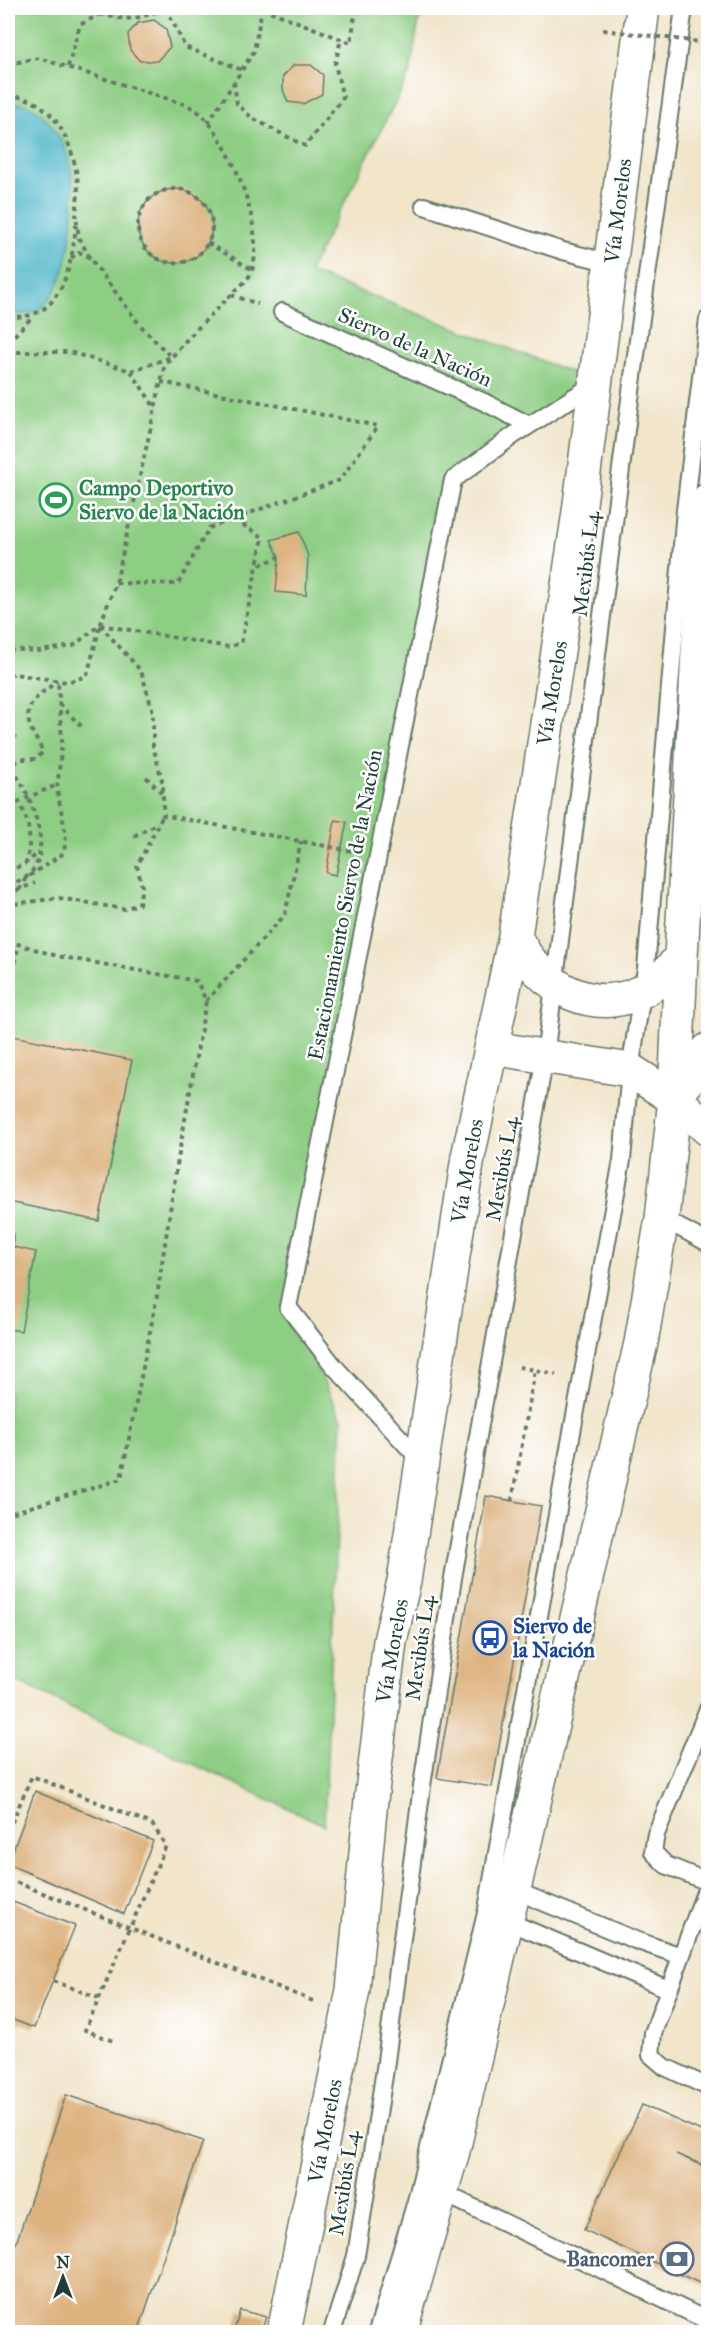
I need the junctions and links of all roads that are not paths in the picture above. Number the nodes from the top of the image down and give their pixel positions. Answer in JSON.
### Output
{"nodes":[{"id":1,"x":643,"y":8,"type":"edge"},
{"id":2,"x":684,"y":8,"type":"edge"},
{"id":3,"x":424,"y":206,"type":"dead end"},
{"id":4,"x":612,"y":263,"type":"junction"},
{"id":5,"x":282,"y":312,"type":"dead end"},
{"id":6,"x":708,"y":319,"type":"edge"},
{"id":7,"x":597,"y":382,"type":"junction"},
{"id":8,"x":529,"y":425,"type":"junction"},
{"id":9,"x":708,"y":500,"type":"edge"},
{"id":10,"x":515,"y":936,"type":"junction"},
{"id":11,"x":681,"y":957,"type":"junction"},
{"id":12,"x":555,"y":986,"type":"junction"},
{"id":13,"x":642,"y":990,"type":"junction"},
{"id":14,"x":492,"y":1048,"type":"junction"},
{"id":15,"x":708,"y":1050,"type":"edge"},
{"id":16,"x":545,"y":1056,"type":"junction"},
{"id":17,"x":630,"y":1070,"type":"junction"},
{"id":18,"x":675,"y":1099,"type":"junction"},
{"id":19,"x":708,"y":1129,"type":"edge"},
{"id":20,"x":662,"y":1218,"type":"junction"},
{"id":21,"x":708,"y":1243,"type":"edge"},
{"id":22,"x":422,"y":1462,"type":"junction"},
{"id":23,"x":708,"y":1709,"type":"edge"},
{"id":24,"x":708,"y":1883,"type":"edge"},
{"id":25,"x":510,"y":1906,"type":"junction"},
{"id":26,"x":681,"y":1956,"type":"junction"},
{"id":27,"x":668,"y":1989,"type":"junction"},
{"id":28,"x":708,"y":2087,"type":"edge"},
{"id":29,"x":441,"y":2192,"type":"junction"},
{"id":30,"x":708,"y":2322,"type":"edge"},
{"id":31,"x":284,"y":2332,"type":"edge"},
{"id":32,"x":332,"y":2332,"type":"edge"},
{"id":33,"x":377,"y":2332,"type":"edge"},
{"id":34,"x":400,"y":2332,"type":"edge"}],
"edges":[{"from":1,"to":4,"type":"main road","name":"Vía Morelos"},
{"from":2,"to":12,"type":"lane","name":"Mexibús L4"},
{"from":3,"to":4,"type":"lane"},
{"from":4,"to":7,"type":"main road","name":"Vía Morelos"},
{"from":5,"to":8,"type":"lane","name":"Siervo de la Nación"},
{"from":6,"to":13,"type":"lane"},
{"from":7,"to":8,"type":"lane","name":"Estacionamiento Siervo de la Nación"},
{"from":7,"to":10,"type":"main road","name":"Vía Morelos"},
{"from":8,"to":22,"type":"lane","name":"Estacionamiento Siervo de la Nación"},
{"from":9,"to":11,"type":"main road"},
{"from":10,"to":12,"type":"main road"},
{"from":10,"to":14,"type":"main road","name":"Vía Morelos"},
{"from":11,"to":13,"type":"main road"},
{"from":11,"to":18,"type":"main road"},
{"from":12,"to":13,"type":"main road"},
{"from":12,"to":16,"type":"lane","name":"Mexibús L4"},
{"from":13,"to":17,"type":"lane"},
{"from":14,"to":16,"type":"main road"},
{"from":14,"to":22,"type":"main road","name":"Vía Morelos"},
{"from":15,"to":18,"type":"main road"},
{"from":16,"to":17,"type":"main road"},
{"from":16,"to":32,"type":"lane","name":"Mexibús L4"},
{"from":17,"to":18,"type":"main road"},
{"from":17,"to":33,"type":"lane"},
{"from":18,"to":19,"type":"main road"},
{"from":18,"to":20,"type":"main road"},
{"from":20,"to":21,"type":"lane"},
{"from":20,"to":25,"type":"main road"},
{"from":22,"to":31,"type":"main road","name":"Vía Morelos"},
{"from":23,"to":24,"type":"lane"},
{"from":24,"to":26,"type":"lane"},
{"from":25,"to":26,"type":"lane"},
{"from":25,"to":27,"type":"lane"},
{"from":25,"to":29,"type":"main road"},
{"from":26,"to":27,"type":"lane"},
{"from":27,"to":28,"type":"lane"},
{"from":29,"to":30,"type":"lane"},
{"from":29,"to":34,"type":"main road"}]}
